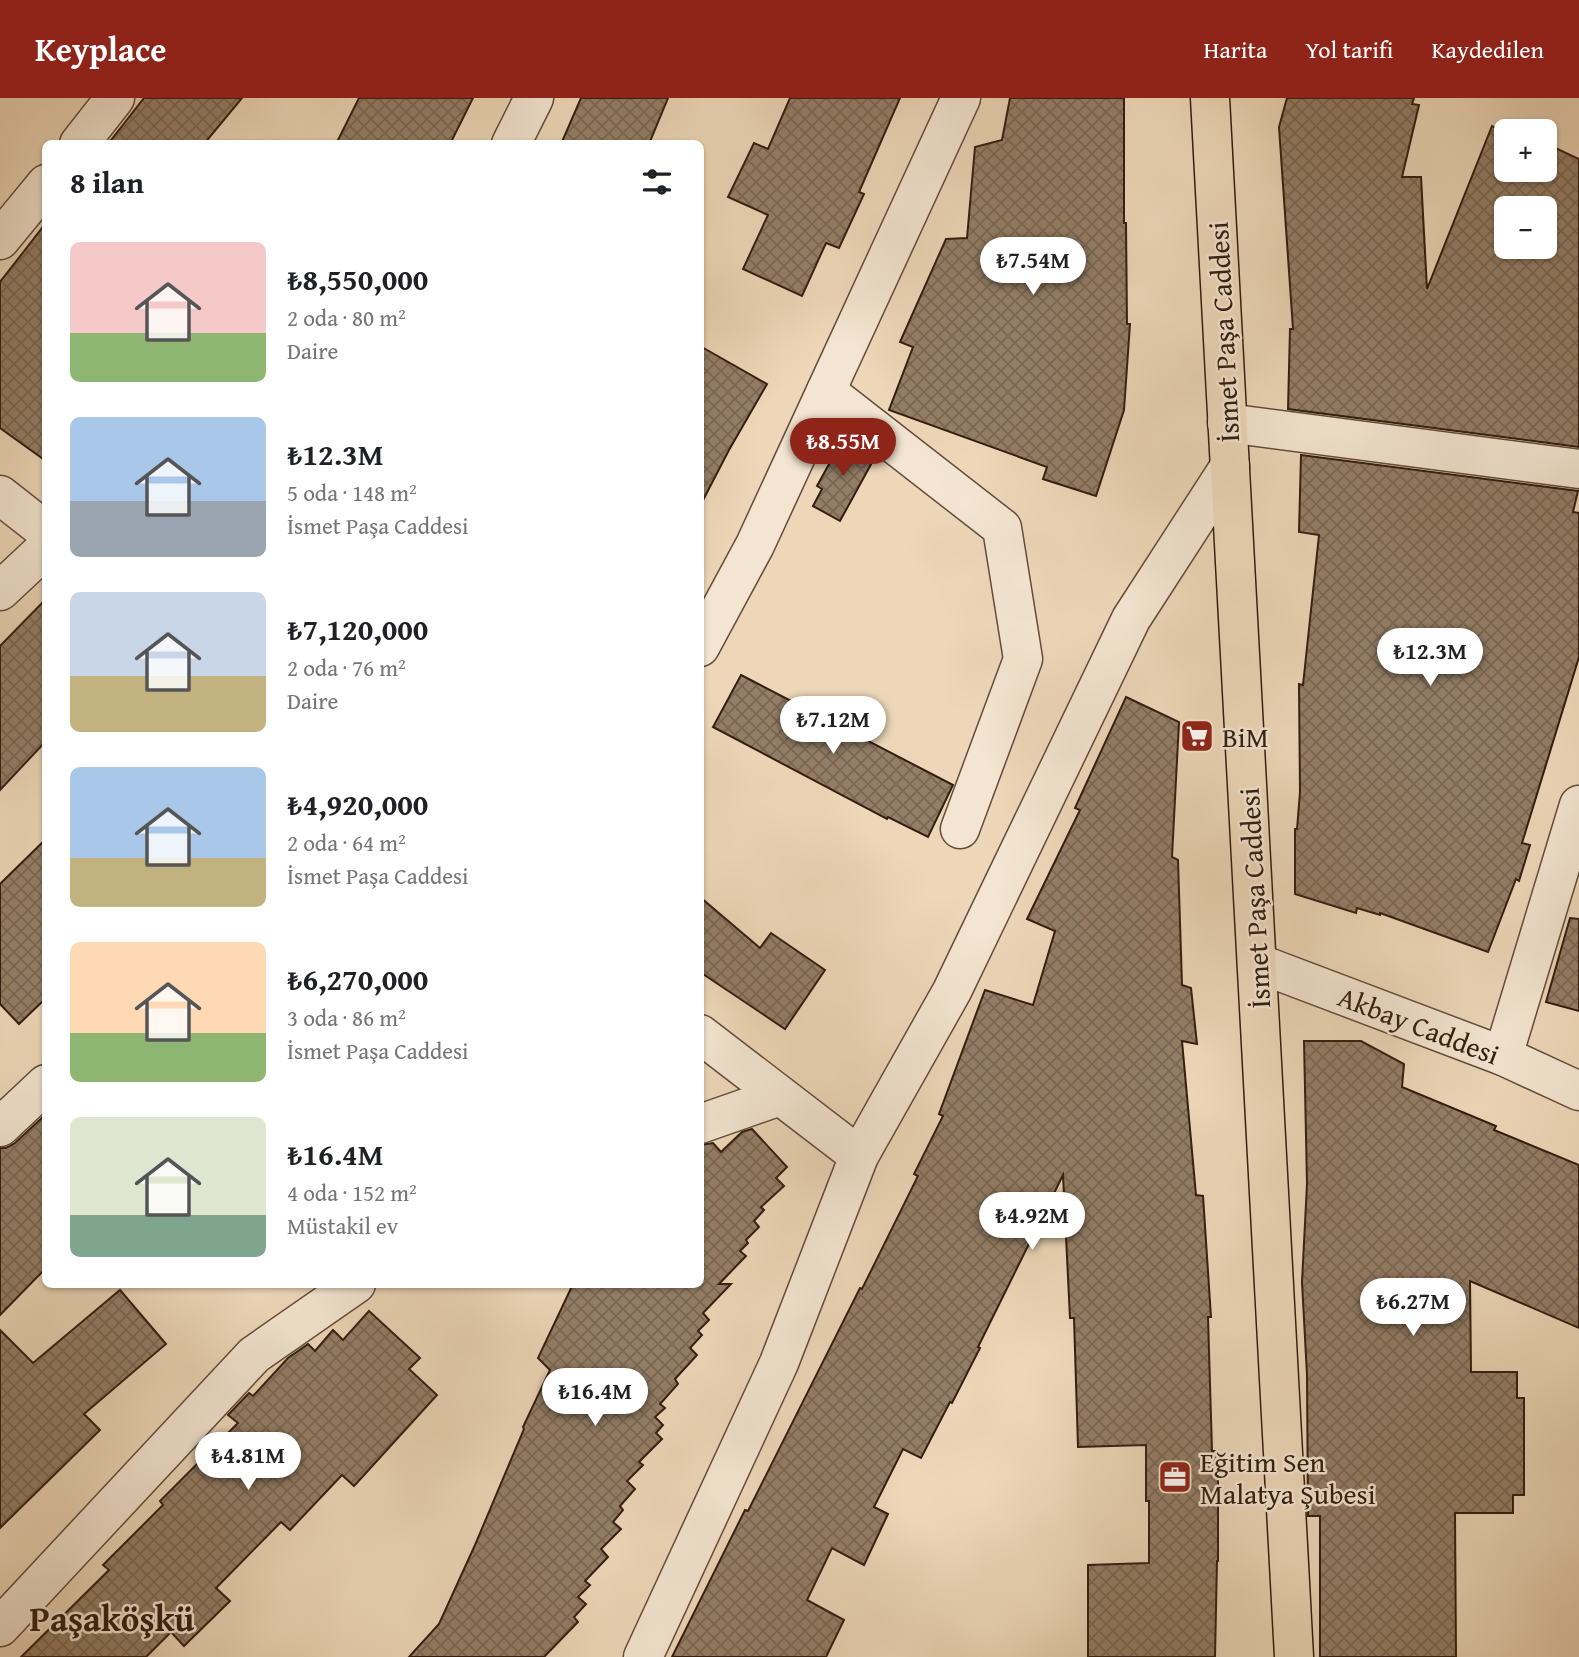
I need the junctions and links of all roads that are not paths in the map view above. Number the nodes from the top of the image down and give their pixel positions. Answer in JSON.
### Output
{"nodes":[{"id":1,"x":116,"y":98,"type":"edge"},
{"id":2,"x":534,"y":98,"type":"edge"},
{"id":3,"x":961,"y":98,"type":"edge"},
{"id":4,"x":1210,"y":98,"type":"edge"},
{"id":5,"x":82,"y":140,"type":"edge"},
{"id":6,"x":513,"y":140,"type":"edge"},
{"id":7,"x":42,"y":189,"type":"edge"},
{"id":8,"x":0,"y":240,"type":"edge"},
{"id":9,"x":826,"y":391,"type":"junction"},
{"id":10,"x":1227,"y":423,"type":"junction"},
{"id":11,"x":1230,"y":466,"type":"junction"},
{"id":12,"x":1579,"y":469,"type":"edge"},
{"id":13,"x":0,"y":495,"type":"edge"},
{"id":14,"x":42,"y":528,"type":"edge"},
{"id":15,"x":42,"y":552,"type":"edge"},
{"id":16,"x":0,"y":591,"type":"edge"},
{"id":17,"x":704,"y":640,"type":"edge"},
{"id":18,"x":1579,"y":805,"type":"edge"},
{"id":19,"x":960,"y":829,"type":"dead end"},
{"id":20,"x":1257,"y":963,"type":"junction"},
{"id":21,"x":704,"y":1037,"type":"edge"},
{"id":22,"x":1503,"y":1056,"type":"junction"},
{"id":23,"x":42,"y":1088,"type":"edge"},
{"id":24,"x":1579,"y":1091,"type":"edge"},
{"id":25,"x":780,"y":1096,"type":"junction"},
{"id":26,"x":704,"y":1123,"type":"edge"},
{"id":27,"x":0,"y":1127,"type":"edge"},
{"id":28,"x":859,"y":1156,"type":"junction"},
{"id":29,"x":350,"y":1288,"type":"edge"},
{"id":30,"x":0,"y":1627,"type":"edge"},
{"id":31,"x":643,"y":1657,"type":"edge"},
{"id":32,"x":1294,"y":1657,"type":"edge"}],
"edges":[{"from":1,"to":5,"type":"street"},
{"from":2,"to":6,"type":"street"},
{"from":3,"to":9,"type":"street"},
{"from":4,"to":10,"type":"main road","name":"İsmet Paşa Caddesi"},
{"from":7,"to":8,"type":"street"},
{"from":9,"to":17,"type":"street"},
{"from":9,"to":19,"type":"street"},
{"from":10,"to":11,"type":"main road","name":"İsmet Paşa Caddesi"},
{"from":10,"to":12,"type":"street"},
{"from":11,"to":20,"type":"main road","name":"İsmet Paşa Caddesi"},
{"from":11,"to":28,"type":"street"},
{"from":13,"to":14,"type":"street"},
{"from":15,"to":16,"type":"street"},
{"from":18,"to":22,"type":"street"},
{"from":20,"to":22,"type":"street","name":"Akbay Caddesi"},
{"from":20,"to":32,"type":"main road","name":"İsmet Paşa Caddesi"},
{"from":21,"to":25,"type":"street"},
{"from":22,"to":24,"type":"street","name":"Akbay Caddesi"},
{"from":23,"to":27,"type":"street"},
{"from":25,"to":26,"type":"street"},
{"from":25,"to":28,"type":"street"},
{"from":28,"to":31,"type":"street"},
{"from":29,"to":30,"type":"street"}]}
